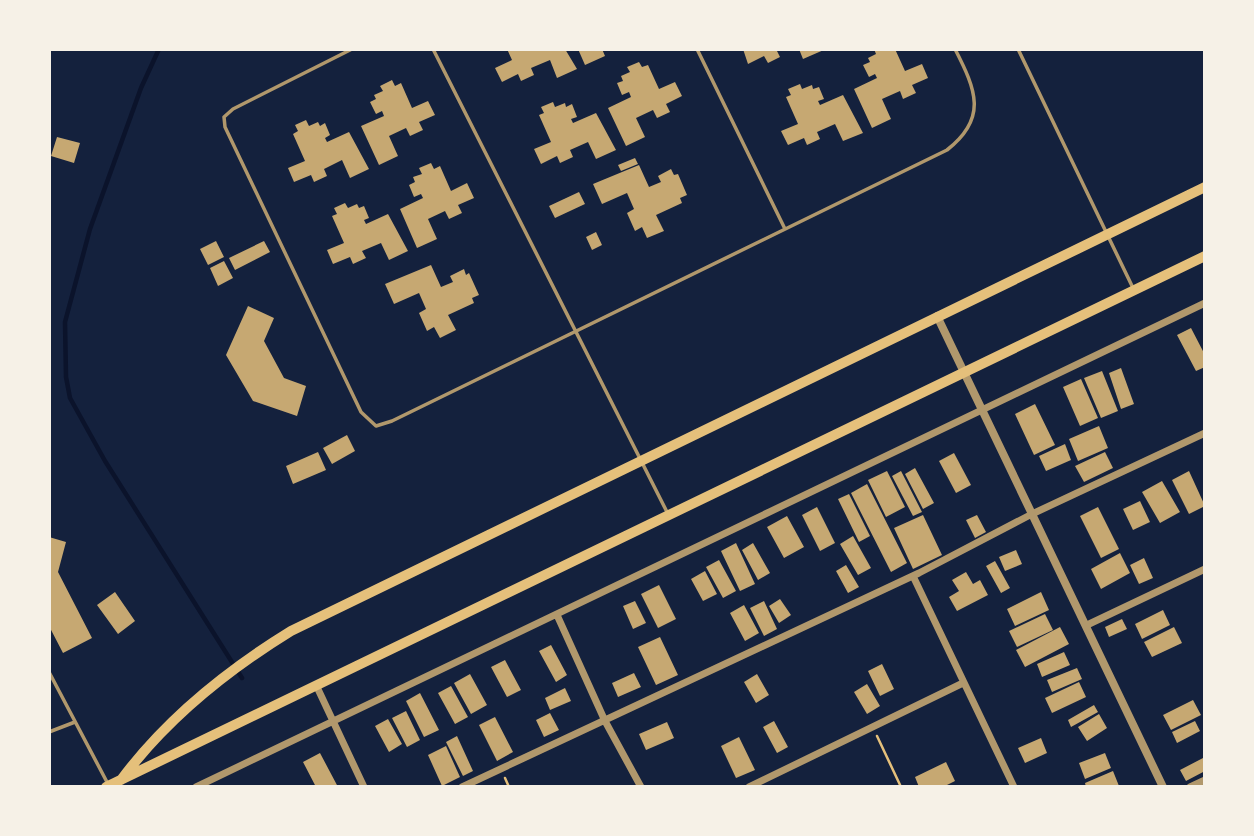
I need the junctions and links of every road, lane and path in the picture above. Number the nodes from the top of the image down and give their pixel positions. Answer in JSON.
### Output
{"nodes":[{"id":1,"x":352,"y":49,"type":"edge"},
{"id":2,"x":433,"y":49,"type":"edge"},
{"id":3,"x":697,"y":49,"type":"edge"},
{"id":4,"x":955,"y":49,"type":"edge"},
{"id":5,"x":1018,"y":49,"type":"edge"},
{"id":6,"x":1205,"y":187,"type":"edge"},
{"id":7,"x":785,"y":229,"type":"junction"},
{"id":8,"x":1107,"y":234,"type":"junction"},
{"id":9,"x":1205,"y":256,"type":"edge"},
{"id":10,"x":1134,"y":290,"type":"junction"},
{"id":11,"x":1205,"y":303,"type":"edge"},
{"id":12,"x":937,"y":316,"type":"junction"},
{"id":13,"x":577,"y":330,"type":"junction"},
{"id":14,"x":964,"y":372,"type":"junction"},
{"id":15,"x":983,"y":412,"type":"junction"},
{"id":16,"x":1205,"y":433,"type":"edge"},
{"id":17,"x":641,"y":460,"type":"junction"},
{"id":18,"x":1032,"y":514,"type":"junction"},
{"id":19,"x":669,"y":516,"type":"junction"},
{"id":20,"x":1205,"y":569,"type":"edge"},
{"id":21,"x":913,"y":576,"type":"junction"},
{"id":22,"x":557,"y":615,"type":"junction"},
{"id":23,"x":1087,"y":625,"type":"junction"},
{"id":24,"x":49,"y":672,"type":"edge"},
{"id":25,"x":963,"y":683,"type":"junction"},
{"id":26,"x":317,"y":687,"type":"junction"},
{"id":27,"x":605,"y":720,"type":"junction"},
{"id":28,"x":75,"y":722,"type":"junction"},
{"id":29,"x":333,"y":722,"type":"junction"},
{"id":30,"x":872,"y":727,"type":"junction"},
{"id":31,"x":49,"y":732,"type":"edge"},
{"id":32,"x":121,"y":780,"type":"junction"},
{"id":33,"x":1205,"y":780,"type":"edge"},
{"id":34,"x":107,"y":786,"type":"edge"},
{"id":35,"x":196,"y":787,"type":"edge"},
{"id":36,"x":364,"y":787,"type":"edge"},
{"id":37,"x":462,"y":787,"type":"edge"},
{"id":38,"x":641,"y":787,"type":"edge"},
{"id":39,"x":749,"y":787,"type":"edge"},
{"id":40,"x":901,"y":787,"type":"edge"},
{"id":41,"x":1014,"y":787,"type":"edge"},
{"id":42,"x":1163,"y":787,"type":"edge"},
{"id":43,"x":1190,"y":787,"type":"edge"}],
"edges":[{"from":1,"to":13,"type":"lane"},
{"from":2,"to":13,"type":"lane"},
{"from":3,"to":7,"type":"lane"},
{"from":4,"to":7,"type":"lane"},
{"from":5,"to":8,"type":"lane"},
{"from":6,"to":8,"type":"main road"},
{"from":7,"to":13,"type":"lane"},
{"from":8,"to":10,"type":"lane"},
{"from":8,"to":12,"type":"main road"},
{"from":9,"to":10,"type":"main road"},
{"from":10,"to":14,"type":"main road"},
{"from":11,"to":15,"type":"street"},
{"from":12,"to":14,"type":"street"},
{"from":12,"to":17,"type":"main road"},
{"from":13,"to":17,"type":"lane"},
{"from":14,"to":15,"type":"street"},
{"from":14,"to":19,"type":"main road"},
{"from":15,"to":18,"type":"street"},
{"from":15,"to":22,"type":"street"},
{"from":16,"to":18,"type":"street"},
{"from":17,"to":19,"type":"lane"},
{"from":17,"to":32,"type":"main road"},
{"from":18,"to":21,"type":"street"},
{"from":18,"to":23,"type":"street"},
{"from":19,"to":26,"type":"main road"},
{"from":20,"to":23,"type":"street"},
{"from":21,"to":25,"type":"street"},
{"from":21,"to":27,"type":"street"},
{"from":22,"to":27,"type":"street"},
{"from":22,"to":29,"type":"street"},
{"from":23,"to":42,"type":"street"},
{"from":24,"to":28,"type":"lane"},
{"from":25,"to":30,"type":"street"},
{"from":25,"to":41,"type":"street"},
{"from":26,"to":29,"type":"street"},
{"from":26,"to":32,"type":"main road"},
{"from":27,"to":37,"type":"street"},
{"from":27,"to":38,"type":"street"},
{"from":28,"to":31,"type":"lane"},
{"from":28,"to":34,"type":"lane"},
{"from":29,"to":35,"type":"street"},
{"from":29,"to":36,"type":"street"},
{"from":30,"to":39,"type":"street"},
{"from":30,"to":40,"type":"path"},
{"from":32,"to":34,"type":"main road"},
{"from":33,"to":43,"type":"street"}]}
